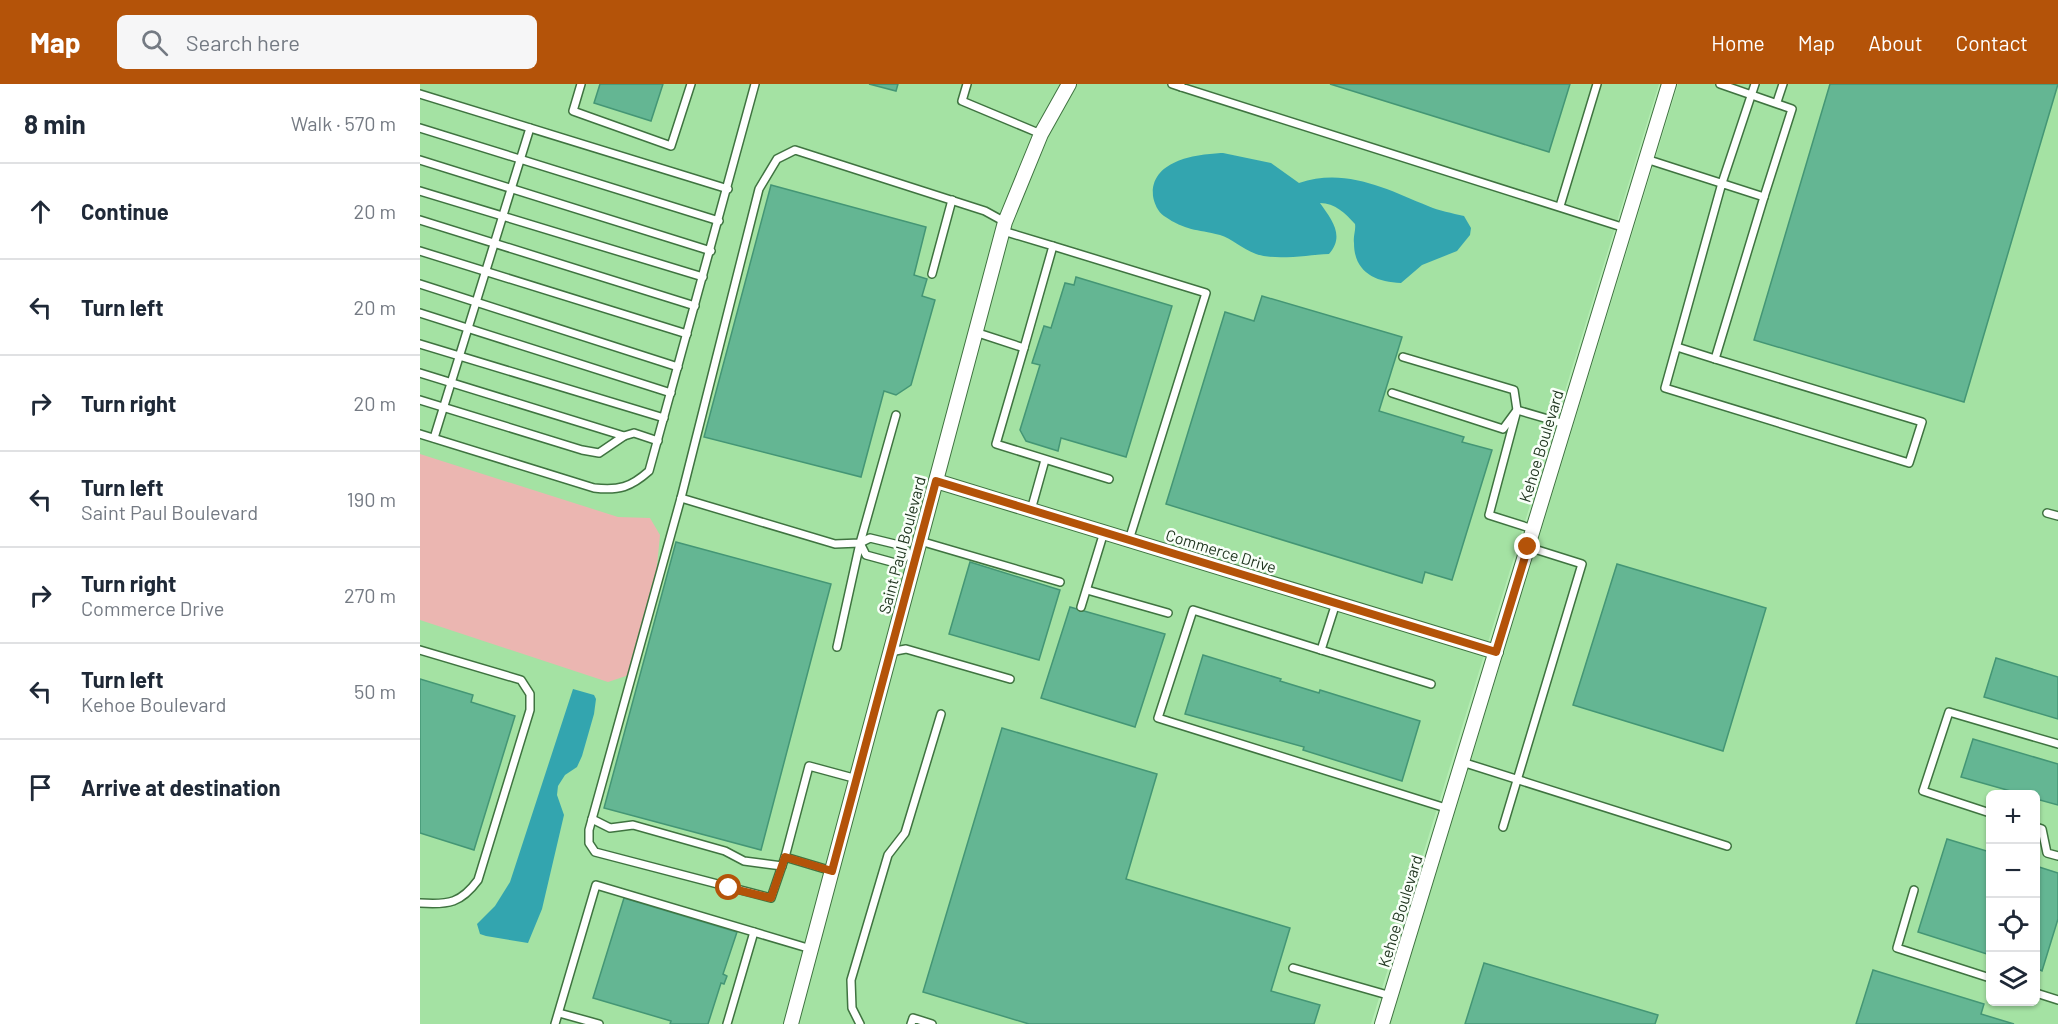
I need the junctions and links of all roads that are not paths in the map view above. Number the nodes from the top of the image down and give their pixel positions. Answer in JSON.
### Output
{"nodes":[{"id":1,"x":581,"y":84,"type":"edge"},
{"id":2,"x":691,"y":84,"type":"edge"},
{"id":3,"x":755,"y":84,"type":"edge"},
{"id":4,"x":967,"y":84,"type":"edge"},
{"id":5,"x":1069,"y":84,"type":"edge"},
{"id":6,"x":1172,"y":84,"type":"edge"},
{"id":7,"x":1597,"y":84,"type":"edge"},
{"id":8,"x":1669,"y":84,"type":"edge"},
{"id":9,"x":1720,"y":84,"type":"edge"},
{"id":10,"x":1755,"y":84,"type":"edge"},
{"id":11,"x":1783,"y":84,"type":"edge"},
{"id":12,"x":1181,"y":85,"type":"edge"},
{"id":13,"x":420,"y":94,"type":"edge"},
{"id":14,"x":1752,"y":94,"type":"junction"},
{"id":15,"x":1777,"y":102,"type":"junction"},
{"id":16,"x":530,"y":128,"type":"junction"},
{"id":17,"x":420,"y":129,"type":"edge"},
{"id":18,"x":1041,"y":134,"type":"junction"},
{"id":19,"x":520,"y":159,"type":"junction"},
{"id":20,"x":1646,"y":159,"type":"junction"},
{"id":21,"x":420,"y":160,"type":"edge"},
{"id":22,"x":1722,"y":183,"type":"junction"},
{"id":23,"x":511,"y":189,"type":"junction"},
{"id":24,"x":728,"y":189,"type":"junction"},
{"id":25,"x":420,"y":191,"type":"edge"},
{"id":26,"x":1764,"y":197,"type":"junction"},
{"id":27,"x":952,"y":200,"type":"junction"},
{"id":28,"x":1560,"y":206,"type":"junction"},
{"id":29,"x":502,"y":216,"type":"junction"},
{"id":30,"x":420,"y":220,"type":"edge"},
{"id":31,"x":719,"y":221,"type":"junction"},
{"id":32,"x":1004,"y":226,"type":"junction"},
{"id":33,"x":1625,"y":228,"type":"junction"},
{"id":34,"x":494,"y":243,"type":"junction"},
{"id":35,"x":1053,"y":246,"type":"junction"},
{"id":36,"x":711,"y":250,"type":"junction"},
{"id":37,"x":420,"y":251,"type":"edge"},
{"id":38,"x":485,"y":272,"type":"junction"},
{"id":39,"x":932,"y":274,"type":"dead end"},
{"id":40,"x":703,"y":277,"type":"junction"},
{"id":41,"x":420,"y":284,"type":"edge"},
{"id":42,"x":476,"y":303,"type":"junction"},
{"id":43,"x":695,"y":306,"type":"junction"},
{"id":44,"x":420,"y":312,"type":"edge"},
{"id":45,"x":468,"y":328,"type":"junction"},
{"id":46,"x":975,"y":332,"type":"junction"},
{"id":47,"x":687,"y":334,"type":"junction"},
{"id":48,"x":420,"y":344,"type":"edge"},
{"id":49,"x":1677,"y":347,"type":"junction"},
{"id":50,"x":1023,"y":348,"type":"junction"},
{"id":51,"x":459,"y":356,"type":"junction"},
{"id":52,"x":1403,"y":357,"type":"dead end"},
{"id":53,"x":1715,"y":359,"type":"junction"},
{"id":54,"x":678,"y":367,"type":"junction"},
{"id":55,"x":420,"y":373,"type":"edge"},
{"id":56,"x":451,"y":383,"type":"junction"},
{"id":57,"x":671,"y":393,"type":"junction"},
{"id":58,"x":1392,"y":393,"type":"dead end"},
{"id":59,"x":420,"y":400,"type":"edge"},
{"id":60,"x":443,"y":408,"type":"junction"},
{"id":61,"x":1517,"y":410,"type":"junction"},
{"id":62,"x":896,"y":415,"type":"dead end"},
{"id":63,"x":664,"y":418,"type":"junction"},
{"id":64,"x":1565,"y":424,"type":"junction"},
{"id":65,"x":420,"y":434,"type":"edge"},
{"id":66,"x":624,"y":436,"type":"junction"},
{"id":67,"x":434,"y":438,"type":"junction"},
{"id":68,"x":658,"y":441,"type":"junction"},
{"id":69,"x":1045,"y":460,"type":"junction"},
{"id":70,"x":1109,"y":479,"type":"dead end"},
{"id":71,"x":936,"y":481,"type":"junction"},
{"id":72,"x":681,"y":498,"type":"junction"},
{"id":73,"x":1031,"y":510,"type":"junction"},
{"id":74,"x":2047,"y":513,"type":"dead end"},
{"id":75,"x":2058,"y":516,"type":"edge"},
{"id":76,"x":1533,"y":529,"type":"junction"},
{"id":77,"x":1104,"y":532,"type":"junction"},
{"id":78,"x":1129,"y":540,"type":"junction"},
{"id":79,"x":920,"y":541,"type":"junction"},
{"id":80,"x":860,"y":543,"type":"junction"},
{"id":81,"x":1528,"y":547,"type":"junction"},
{"id":82,"x":912,"y":555,"type":"junction"},
{"id":83,"x":1060,"y":582,"type":"dead end"},
{"id":84,"x":1087,"y":590,"type":"junction"},
{"id":85,"x":1336,"y":603,"type":"junction"},
{"id":86,"x":1081,"y":607,"type":"dead end"},
{"id":87,"x":1168,"y":614,"type":"dead end"},
{"id":88,"x":837,"y":647,"type":"dead end"},
{"id":89,"x":420,"y":650,"type":"edge"},
{"id":90,"x":1321,"y":650,"type":"junction"},
{"id":91,"x":890,"y":652,"type":"junction"},
{"id":92,"x":1496,"y":652,"type":"junction"},
{"id":93,"x":1010,"y":679,"type":"dead end"},
{"id":94,"x":1431,"y":684,"type":"dead end"},
{"id":95,"x":941,"y":714,"type":"dead end"},
{"id":96,"x":2058,"y":744,"type":"edge"},
{"id":97,"x":1462,"y":762,"type":"junction"},
{"id":98,"x":857,"y":779,"type":"junction"},
{"id":99,"x":1519,"y":780,"type":"junction"},
{"id":100,"x":1449,"y":809,"type":"junction"},
{"id":101,"x":1986,"y":812,"type":"edge"},
{"id":102,"x":592,"y":819,"type":"junction"},
{"id":103,"x":1503,"y":827,"type":"dead end"},
{"id":104,"x":2040,"y":828,"type":"edge"},
{"id":105,"x":1727,"y":846,"type":"dead end"},
{"id":106,"x":2058,"y":856,"type":"edge"},
{"id":107,"x":785,"y":857,"type":"junction"},
{"id":108,"x":782,"y":866,"type":"junction"},
{"id":109,"x":832,"y":871,"type":"junction"},
{"id":110,"x":1914,"y":890,"type":"dead end"},
{"id":111,"x":420,"y":903,"type":"edge"},
{"id":112,"x":754,"y":932,"type":"junction"},
{"id":113,"x":811,"y":949,"type":"junction"},
{"id":114,"x":1293,"y":968,"type":"dead end"},
{"id":115,"x":1986,"y":977,"type":"edge"},
{"id":116,"x":2040,"y":994,"type":"edge"},
{"id":117,"x":1390,"y":996,"type":"junction"},
{"id":118,"x":2058,"y":1000,"type":"edge"},
{"id":119,"x":559,"y":1012,"type":"junction"},
{"id":120,"x":555,"y":1024,"type":"edge"},
{"id":121,"x":599,"y":1024,"type":"edge"},
{"id":122,"x":727,"y":1024,"type":"edge"},
{"id":123,"x":791,"y":1024,"type":"edge"},
{"id":124,"x":860,"y":1024,"type":"edge"},
{"id":125,"x":911,"y":1024,"type":"edge"},
{"id":126,"x":932,"y":1024,"type":"edge"},
{"id":127,"x":1382,"y":1024,"type":"edge"}],
"edges":[{"from":1,"to":2,"type":"lane"},
{"from":3,"to":24,"type":"lane"},
{"from":4,"to":18,"type":"lane"},
{"from":5,"to":18,"type":"street","name":"Saint Paul Boulevard"},
{"from":6,"to":12,"type":"lane"},
{"from":7,"to":28,"type":"lane"},
{"from":8,"to":20,"type":"street","name":"Kehoe Boulevard"},
{"from":9,"to":14,"type":"lane"},
{"from":10,"to":14,"type":"lane"},
{"from":11,"to":15,"type":"lane"},
{"from":12,"to":28,"type":"lane"},
{"from":13,"to":16,"type":"lane"},
{"from":14,"to":15,"type":"lane"},
{"from":14,"to":22,"type":"lane"},
{"from":15,"to":26,"type":"lane"},
{"from":16,"to":19,"type":"lane"},
{"from":16,"to":24,"type":"lane"},
{"from":17,"to":19,"type":"lane"},
{"from":18,"to":32,"type":"street","name":"Saint Paul Boulevard"},
{"from":19,"to":23,"type":"lane"},
{"from":19,"to":31,"type":"lane"},
{"from":20,"to":22,"type":"lane"},
{"from":20,"to":33,"type":"street","name":"Kehoe Boulevard"},
{"from":21,"to":23,"type":"lane"},
{"from":22,"to":26,"type":"lane"},
{"from":22,"to":49,"type":"lane"},
{"from":23,"to":29,"type":"lane"},
{"from":23,"to":36,"type":"lane"},
{"from":24,"to":31,"type":"lane"},
{"from":25,"to":29,"type":"lane"},
{"from":26,"to":53,"type":"lane"},
{"from":27,"to":32,"type":"lane"},
{"from":27,"to":39,"type":"lane"},
{"from":27,"to":72,"type":"lane"},
{"from":28,"to":33,"type":"lane"},
{"from":29,"to":34,"type":"lane"},
{"from":29,"to":40,"type":"lane"},
{"from":30,"to":34,"type":"lane"},
{"from":31,"to":36,"type":"lane"},
{"from":32,"to":35,"type":"lane"},
{"from":32,"to":46,"type":"street","name":"Saint Paul Boulevard"},
{"from":33,"to":64,"type":"street","name":"Kehoe Boulevard"},
{"from":34,"to":38,"type":"lane"},
{"from":34,"to":43,"type":"lane"},
{"from":35,"to":50,"type":"lane"},
{"from":35,"to":78,"type":"lane"},
{"from":36,"to":40,"type":"lane"},
{"from":37,"to":38,"type":"lane"},
{"from":38,"to":42,"type":"lane"},
{"from":38,"to":47,"type":"lane"},
{"from":40,"to":43,"type":"lane"},
{"from":41,"to":42,"type":"lane"},
{"from":42,"to":45,"type":"lane"},
{"from":42,"to":54,"type":"lane"},
{"from":43,"to":47,"type":"lane"},
{"from":44,"to":45,"type":"lane"},
{"from":45,"to":51,"type":"lane"},
{"from":45,"to":57,"type":"lane"},
{"from":46,"to":50,"type":"lane"},
{"from":46,"to":71,"type":"street","name":"Saint Paul Boulevard"},
{"from":47,"to":54,"type":"lane"},
{"from":48,"to":51,"type":"lane"},
{"from":49,"to":53,"type":"lane"},
{"from":49,"to":53,"type":"lane"},
{"from":50,"to":69,"type":"lane"},
{"from":51,"to":56,"type":"lane"},
{"from":51,"to":63,"type":"lane"},
{"from":52,"to":61,"type":"lane"},
{"from":54,"to":57,"type":"lane"},
{"from":55,"to":56,"type":"lane"},
{"from":56,"to":60,"type":"lane"},
{"from":56,"to":66,"type":"lane"},
{"from":57,"to":63,"type":"lane"},
{"from":58,"to":61,"type":"lane"},
{"from":59,"to":60,"type":"lane"},
{"from":60,"to":66,"type":"lane"},
{"from":60,"to":67,"type":"lane"},
{"from":61,"to":64,"type":"lane"},
{"from":61,"to":76,"type":"lane"},
{"from":62,"to":80,"type":"lane"},
{"from":63,"to":68,"type":"lane"},
{"from":64,"to":76,"type":"street","name":"Kehoe Boulevard"},
{"from":65,"to":67,"type":"lane"},
{"from":66,"to":68,"type":"lane"},
{"from":67,"to":68,"type":"lane"},
{"from":69,"to":70,"type":"lane"},
{"from":69,"to":73,"type":"lane"},
{"from":71,"to":73,"type":"street","name":"Commerce Drive"},
{"from":71,"to":79,"type":"street","name":"Saint Paul Boulevard"},
{"from":72,"to":80,"type":"lane"},
{"from":72,"to":102,"type":"lane"},
{"from":73,"to":77,"type":"street","name":"Commerce Drive"},
{"from":74,"to":75,"type":"lane"},
{"from":76,"to":81,"type":"street","name":"Kehoe Boulevard"},
{"from":77,"to":78,"type":"street","name":"Commerce Drive"},
{"from":77,"to":84,"type":"lane"},
{"from":78,"to":85,"type":"street","name":"Commerce Drive"},
{"from":79,"to":82,"type":"street","name":"Saint Paul Boulevard"},
{"from":79,"to":83,"type":"lane"},
{"from":80,"to":82,"type":"lane"},
{"from":80,"to":82,"type":"lane"},
{"from":80,"to":88,"type":"lane"},
{"from":81,"to":92,"type":"street","name":"Kehoe Boulevard"},
{"from":81,"to":99,"type":"lane"},
{"from":82,"to":91,"type":"street","name":"Saint Paul Boulevard"},
{"from":84,"to":86,"type":"lane"},
{"from":84,"to":87,"type":"lane"},
{"from":85,"to":90,"type":"lane"},
{"from":85,"to":92,"type":"street","name":"Commerce Drive"},
{"from":89,"to":111,"type":"lane"},
{"from":90,"to":94,"type":"lane"},
{"from":90,"to":100,"type":"lane"},
{"from":91,"to":93,"type":"lane"},
{"from":91,"to":98,"type":"street","name":"Saint Paul Boulevard"},
{"from":92,"to":97,"type":"street","name":"Kehoe Boulevard"},
{"from":95,"to":124,"type":"lane"},
{"from":96,"to":101,"type":"lane"},
{"from":97,"to":99,"type":"lane"},
{"from":97,"to":100,"type":"street","name":"Kehoe Boulevard"},
{"from":98,"to":107,"type":"lane"},
{"from":98,"to":109,"type":"street","name":"Saint Paul Boulevard"},
{"from":99,"to":103,"type":"lane"},
{"from":99,"to":105,"type":"lane"},
{"from":100,"to":117,"type":"street","name":"Kehoe Boulevard"},
{"from":102,"to":108,"type":"lane"},
{"from":102,"to":108,"type":"lane"},
{"from":104,"to":106,"type":"lane"},
{"from":107,"to":108,"type":"lane"},
{"from":107,"to":109,"type":"lane"},
{"from":109,"to":113,"type":"street","name":"Saint Paul Boulevard"},
{"from":110,"to":115,"type":"lane"},
{"from":112,"to":113,"type":"lane"},
{"from":112,"to":119,"type":"lane"},
{"from":112,"to":122,"type":"lane"},
{"from":113,"to":123,"type":"street","name":"Saint Paul Boulevard"},
{"from":114,"to":117,"type":"lane"},
{"from":116,"to":118,"type":"lane"},
{"from":117,"to":127,"type":"street","name":"Kehoe Boulevard"},
{"from":119,"to":120,"type":"lane"},
{"from":119,"to":121,"type":"lane"},
{"from":125,"to":126,"type":"lane"}]}
